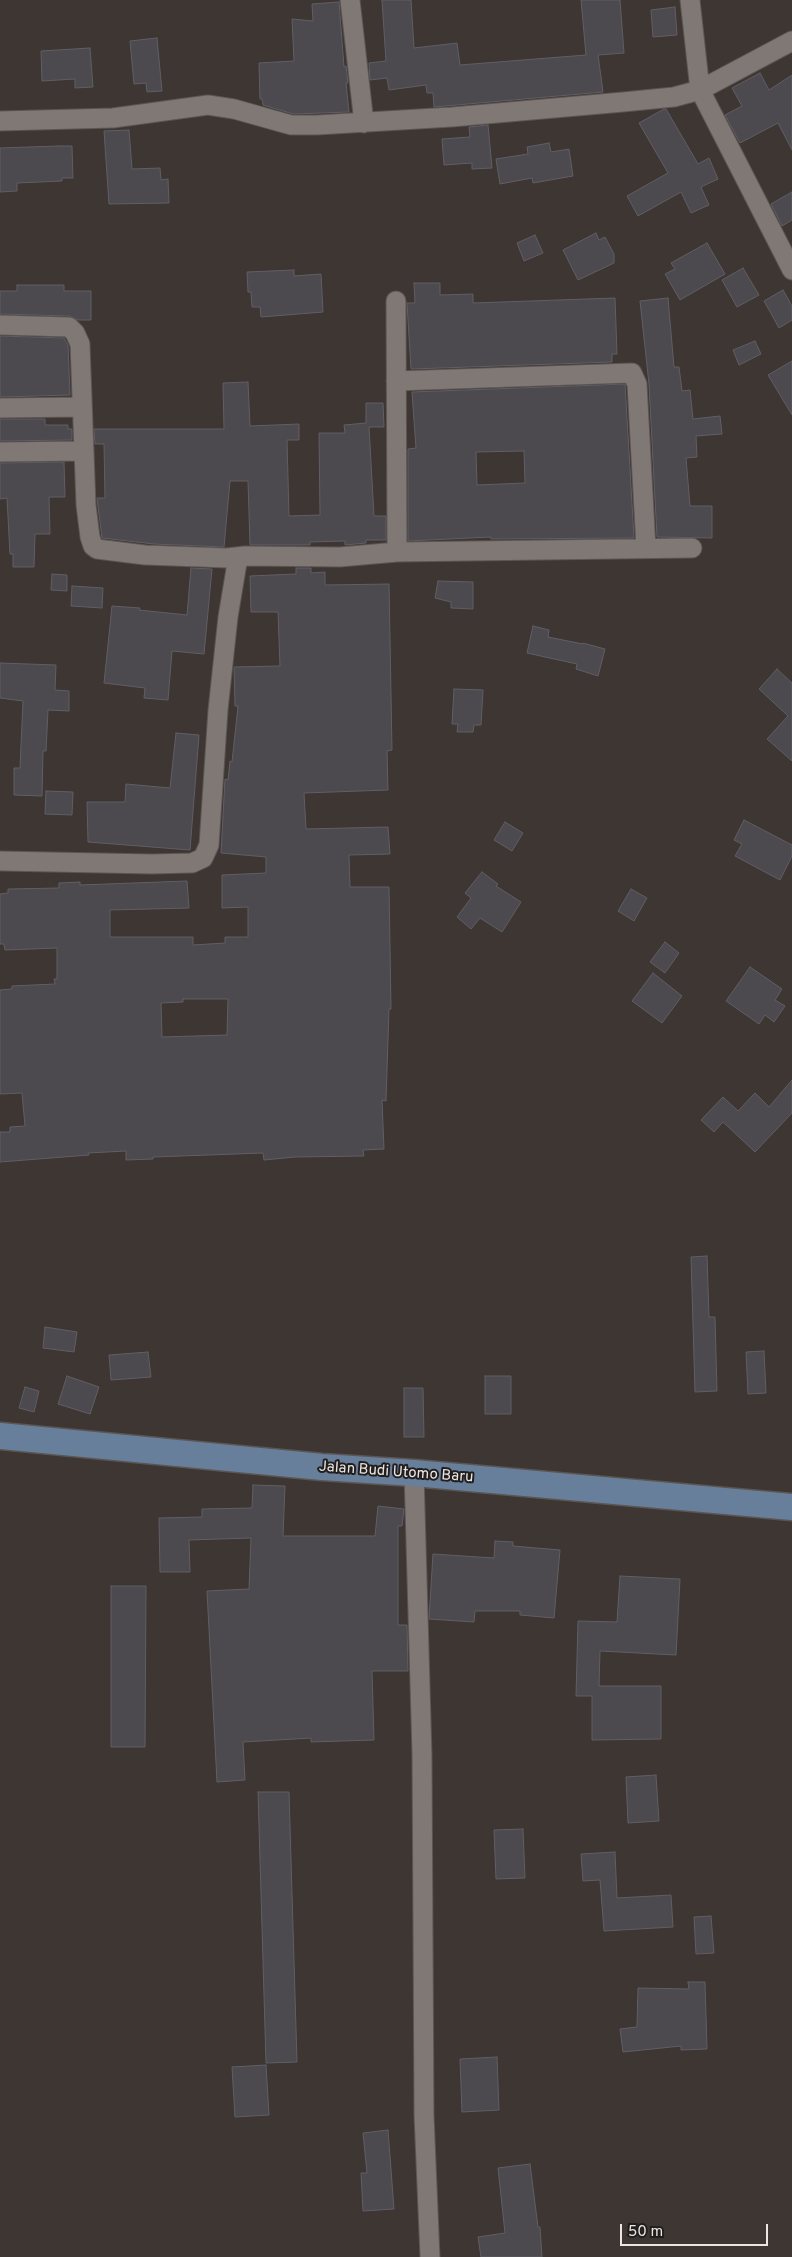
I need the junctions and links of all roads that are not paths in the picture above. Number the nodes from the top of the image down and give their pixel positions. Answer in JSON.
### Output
{"nodes":[{"id":1,"x":350,"y":0,"type":"edge"},
{"id":2,"x":690,"y":0,"type":"edge"},
{"id":3,"x":792,"y":41,"type":"edge"},
{"id":4,"x":700,"y":90,"type":"junction"},
{"id":5,"x":0,"y":121,"type":"edge"},
{"id":6,"x":364,"y":123,"type":"junction"},
{"id":7,"x":792,"y":270,"type":"edge"},
{"id":8,"x":396,"y":301,"type":"dead end"},
{"id":9,"x":0,"y":324,"type":"edge"},
{"id":10,"x":396,"y":381,"type":"junction"},
{"id":11,"x":81,"y":406,"type":"junction"},
{"id":12,"x":0,"y":408,"type":"edge"},
{"id":13,"x":84,"y":451,"type":"junction"},
{"id":14,"x":0,"y":452,"type":"edge"},
{"id":15,"x":646,"y":548,"type":"junction"},
{"id":16,"x":692,"y":548,"type":"dead end"},
{"id":17,"x":397,"y":552,"type":"junction"},
{"id":18,"x":238,"y":557,"type":"junction"},
{"id":19,"x":0,"y":861,"type":"edge"},
{"id":20,"x":0,"y":1436,"type":"edge"},
{"id":21,"x":414,"y":1473,"type":"junction"},
{"id":22,"x":792,"y":1507,"type":"edge"},
{"id":23,"x":430,"y":2257,"type":"edge"}],
"edges":[{"from":1,"to":6,"type":"street"},
{"from":2,"to":4,"type":"street"},
{"from":3,"to":4,"type":"street"},
{"from":4,"to":6,"type":"street"},
{"from":4,"to":7,"type":"street"},
{"from":5,"to":6,"type":"street"},
{"from":8,"to":10,"type":"street"},
{"from":9,"to":11,"type":"street"},
{"from":10,"to":15,"type":"street"},
{"from":10,"to":17,"type":"street"},
{"from":11,"to":12,"type":"street"},
{"from":11,"to":13,"type":"street"},
{"from":13,"to":14,"type":"street"},
{"from":13,"to":18,"type":"street"},
{"from":15,"to":16,"type":"street"},
{"from":15,"to":17,"type":"street"},
{"from":17,"to":18,"type":"street"},
{"from":18,"to":19,"type":"street"},
{"from":20,"to":21,"type":"street","name":"Jalan Budi Utomo Baru"},
{"from":21,"to":22,"type":"street","name":"Jalan Budi Utomo Baru"},
{"from":21,"to":23,"type":"street"}]}
